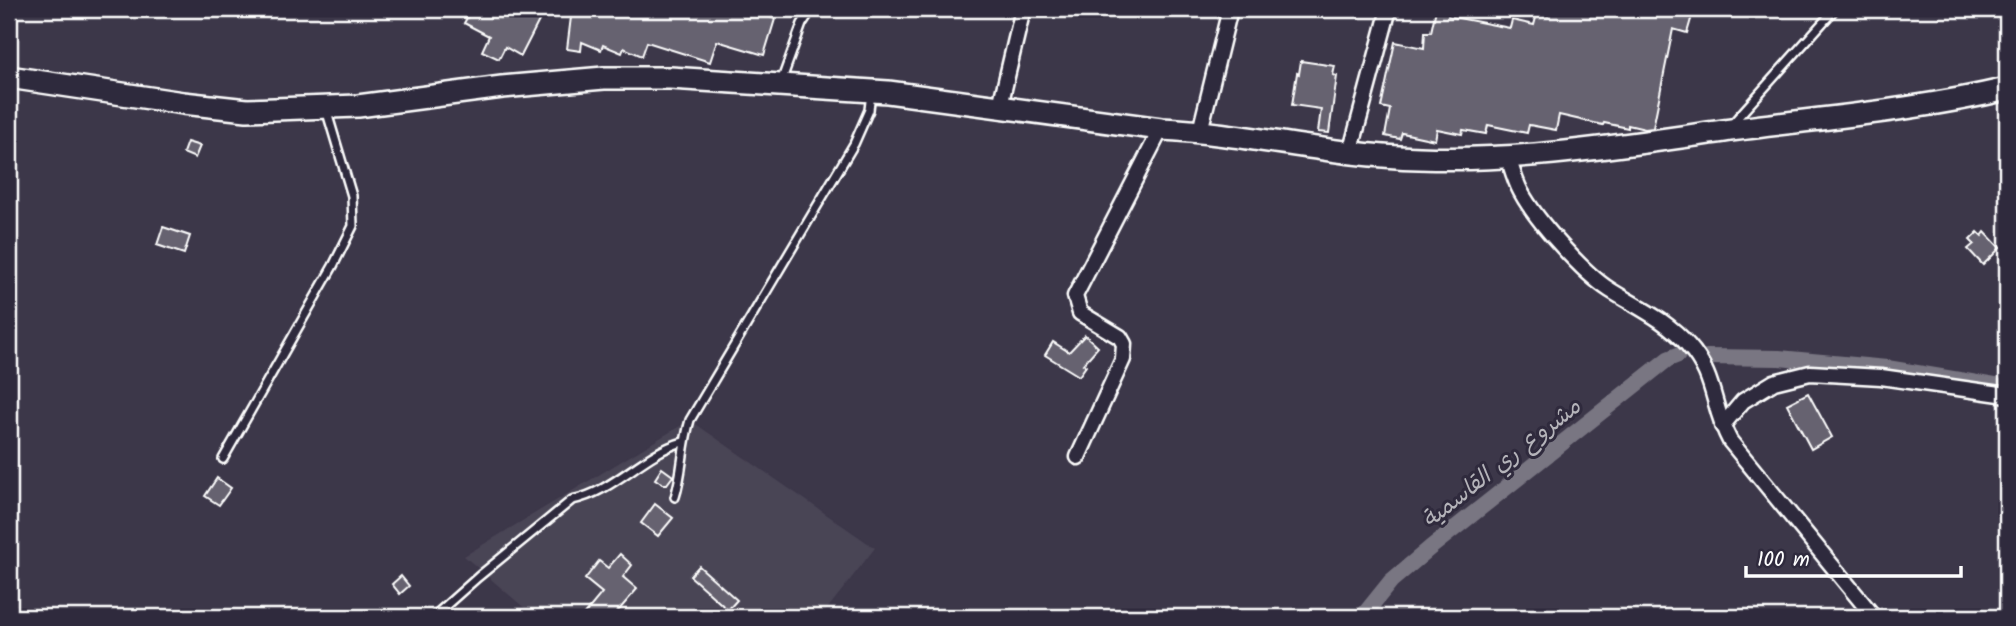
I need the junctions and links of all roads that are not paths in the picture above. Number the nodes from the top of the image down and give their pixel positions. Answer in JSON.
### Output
{"nodes":[{"id":1,"x":812,"y":9,"type":"edge"},
{"id":2,"x":1023,"y":9,"type":"edge"},
{"id":3,"x":1230,"y":9,"type":"edge"},
{"id":4,"x":1389,"y":9,"type":"edge"},
{"id":5,"x":1835,"y":9,"type":"edge"},
{"id":6,"x":9,"y":77,"type":"edge"},
{"id":7,"x":780,"y":85,"type":"junction"},
{"id":8,"x":2007,"y":89,"type":"edge"},
{"id":9,"x":872,"y":91,"type":"junction"},
{"id":10,"x":1000,"y":106,"type":"junction"},
{"id":11,"x":326,"y":108,"type":"junction"},
{"id":12,"x":1161,"y":129,"type":"junction"},
{"id":13,"x":1200,"y":131,"type":"junction"},
{"id":14,"x":1726,"y":131,"type":"junction"},
{"id":15,"x":1350,"y":153,"type":"junction"},
{"id":16,"x":1508,"y":157,"type":"junction"},
{"id":17,"x":2007,"y":395,"type":"edge"},
{"id":18,"x":1722,"y":426,"type":"junction"},
{"id":19,"x":683,"y":442,"type":"junction"},
{"id":20,"x":1078,"y":457,"type":"dead end"},
{"id":21,"x":223,"y":459,"type":"dead end"},
{"id":22,"x":675,"y":497,"type":"dead end"},
{"id":23,"x":433,"y":617,"type":"edge"},
{"id":24,"x":1874,"y":617,"type":"edge"}],
"edges":[{"from":1,"to":7,"type":"lane"},
{"from":2,"to":10,"type":"street"},
{"from":3,"to":13,"type":"street"},
{"from":4,"to":15,"type":"street"},
{"from":5,"to":14,"type":"lane"},
{"from":6,"to":11,"type":"main road"},
{"from":7,"to":9,"type":"main road"},
{"from":7,"to":11,"type":"main road"},
{"from":8,"to":14,"type":"main road"},
{"from":9,"to":10,"type":"main road"},
{"from":9,"to":19,"type":"lane"},
{"from":10,"to":12,"type":"main road"},
{"from":11,"to":21,"type":"lane"},
{"from":12,"to":13,"type":"main road"},
{"from":12,"to":20,"type":"street"},
{"from":13,"to":15,"type":"main road"},
{"from":14,"to":16,"type":"main road"},
{"from":15,"to":16,"type":"main road"},
{"from":16,"to":18,"type":"street"},
{"from":17,"to":18,"type":"street"},
{"from":18,"to":24,"type":"street"},
{"from":19,"to":22,"type":"lane"},
{"from":19,"to":23,"type":"lane"}]}
